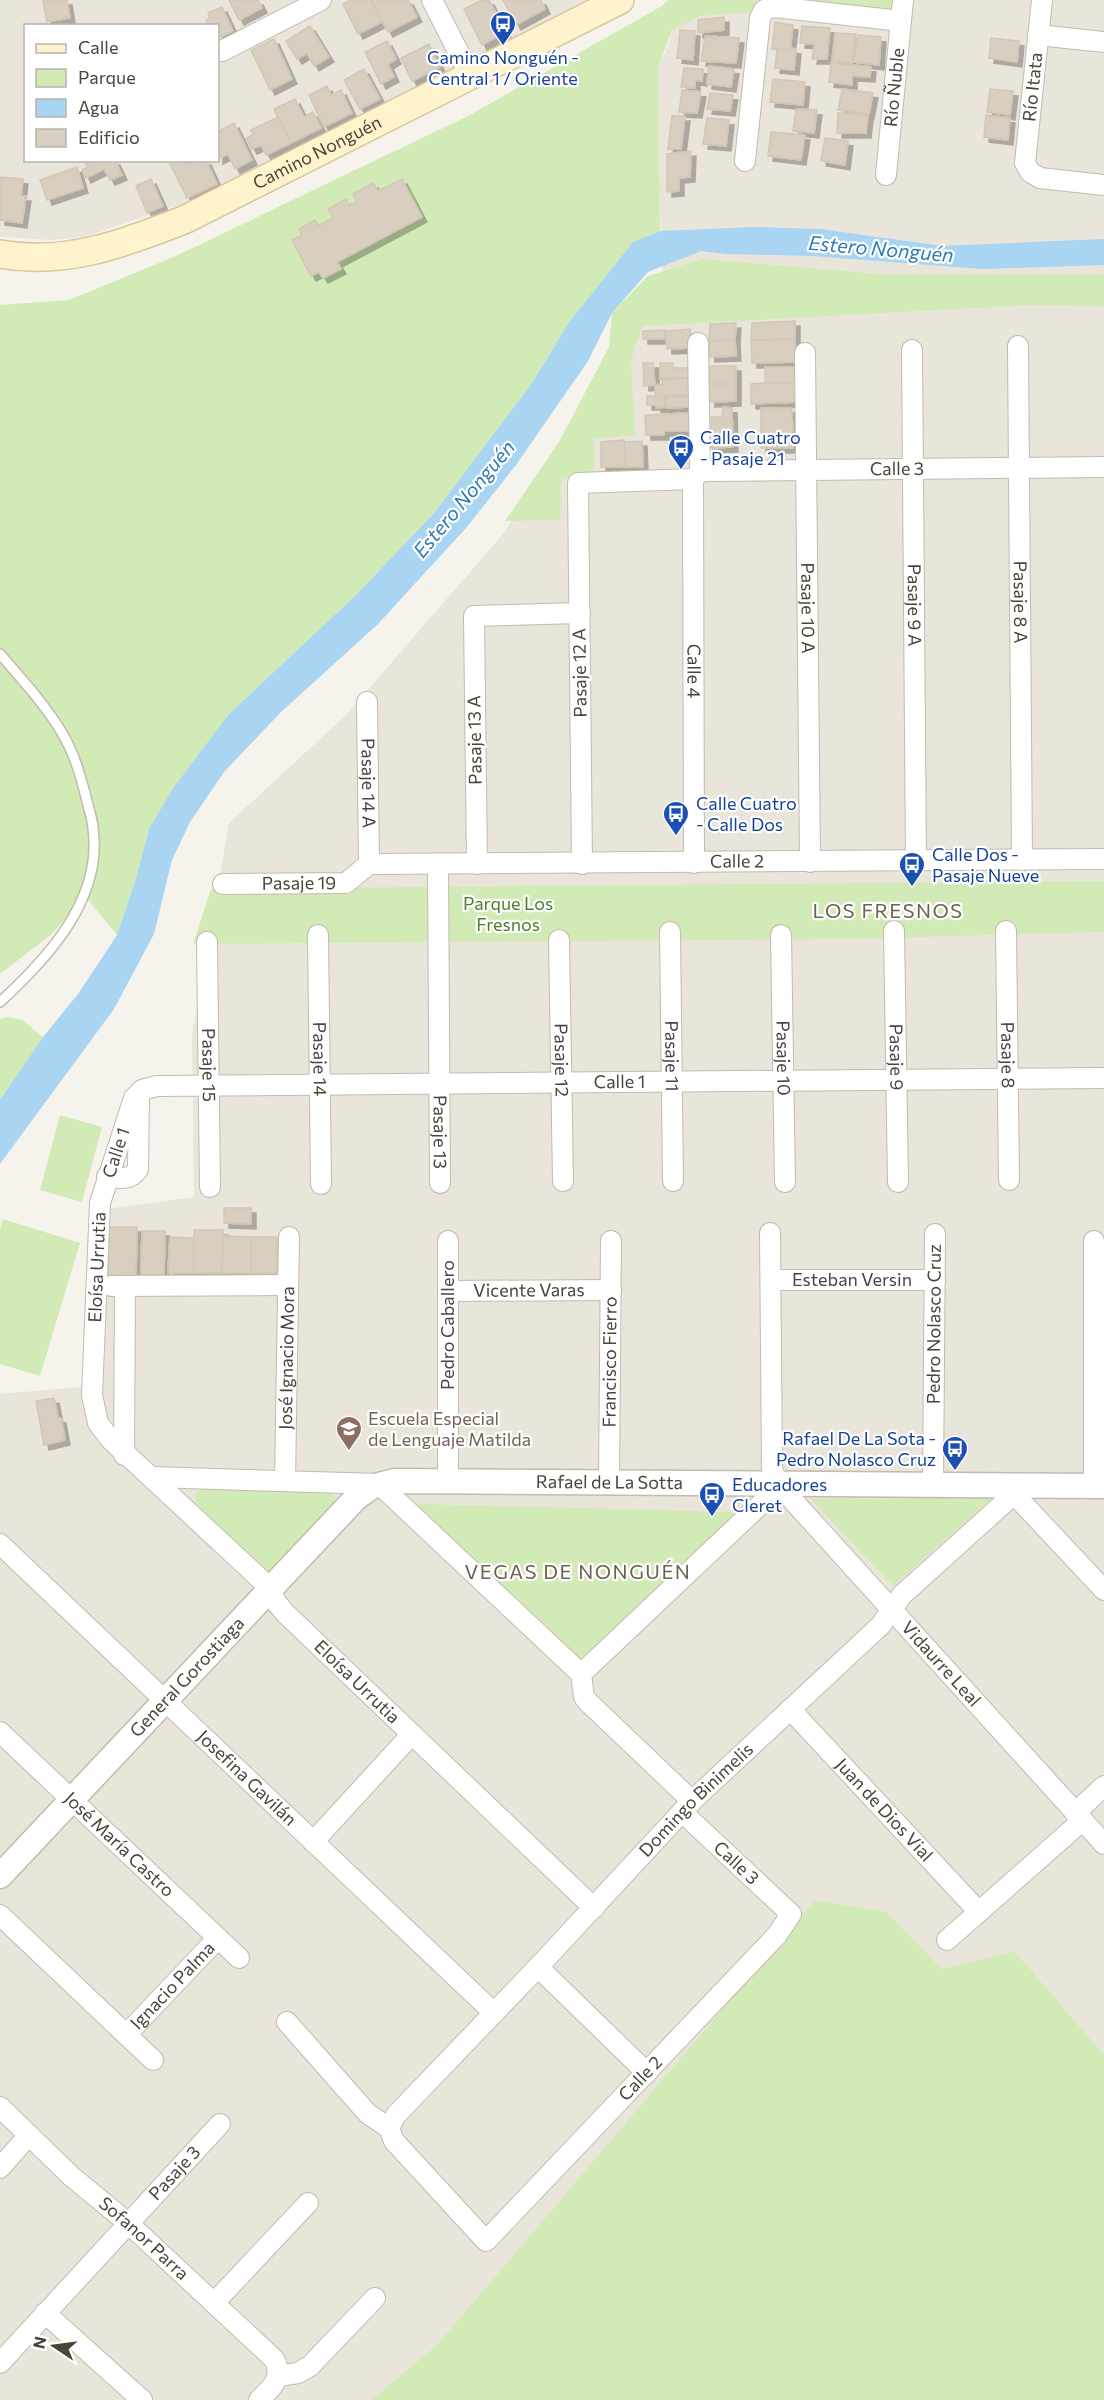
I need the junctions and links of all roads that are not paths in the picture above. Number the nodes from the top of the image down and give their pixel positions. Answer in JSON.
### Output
{"nodes":[{"id":1,"x":321,"y":0,"type":"edge"},
{"id":2,"x":432,"y":0,"type":"edge"},
{"id":3,"x":620,"y":0,"type":"edge"},
{"id":4,"x":903,"y":0,"type":"edge"},
{"id":5,"x":1042,"y":0,"type":"edge"},
{"id":6,"x":901,"y":21,"type":"junction"},
{"id":7,"x":1038,"y":35,"type":"junction"},
{"id":8,"x":1104,"y":42,"type":"edge"},
{"id":9,"x":222,"y":51,"type":"dead end"},
{"id":10,"x":470,"y":75,"type":"junction"},
{"id":11,"x":745,"y":161,"type":"dead end"},
{"id":12,"x":886,"y":175,"type":"dead end"},
{"id":13,"x":1104,"y":185,"type":"edge"},
{"id":14,"x":0,"y":255,"type":"edge"},
{"id":15,"x":698,"y":344,"type":"dead end"},
{"id":16,"x":1018,"y":346,"type":"dead end"},
{"id":17,"x":912,"y":350,"type":"dead end"},
{"id":18,"x":805,"y":353,"type":"dead end"},
{"id":19,"x":1104,"y":466,"type":"edge"},
{"id":20,"x":1019,"y":468,"type":"junction"},
{"id":21,"x":913,"y":469,"type":"junction"},
{"id":22,"x":806,"y":470,"type":"junction"},
{"id":23,"x":696,"y":476,"type":"junction"},
{"id":24,"x":578,"y":483,"type":"joint"},
{"id":25,"x":580,"y":614,"type":"junction"},
{"id":26,"x":0,"y":654,"type":"edge"},
{"id":27,"x":367,"y":702,"type":"dead end"},
{"id":28,"x":1104,"y":859,"type":"edge"},
{"id":29,"x":1022,"y":860,"type":"junction"},
{"id":30,"x":916,"y":861,"type":"junction"},
{"id":31,"x":810,"y":862,"type":"junction"},
{"id":32,"x":694,"y":863,"type":"junction"},
{"id":33,"x":369,"y":864,"type":"junction"},
{"id":34,"x":438,"y":864,"type":"junction"},
{"id":35,"x":477,"y":864,"type":"junction"},
{"id":36,"x":582,"y":864,"type":"junction"},
{"id":37,"x":223,"y":884,"type":"dead end"},
{"id":38,"x":894,"y":931,"type":"dead end"},
{"id":39,"x":670,"y":932,"type":"dead end"},
{"id":40,"x":1006,"y":932,"type":"dead end"},
{"id":41,"x":318,"y":934,"type":"dead end"},
{"id":42,"x":781,"y":934,"type":"dead end"},
{"id":43,"x":559,"y":940,"type":"dead end"},
{"id":44,"x":207,"y":942,"type":"dead end"},
{"id":45,"x":0,"y":1002,"type":"edge"},
{"id":46,"x":1008,"y":1078,"type":"junction"},
{"id":47,"x":1104,"y":1078,"type":"edge"},
{"id":48,"x":896,"y":1079,"type":"junction"},
{"id":49,"x":783,"y":1080,"type":"junction"},
{"id":50,"x":672,"y":1081,"type":"junction"},
{"id":51,"x":561,"y":1082,"type":"junction"},
{"id":52,"x":439,"y":1083,"type":"junction"},
{"id":53,"x":320,"y":1084,"type":"junction"},
{"id":54,"x":208,"y":1085,"type":"junction"},
{"id":55,"x":139,"y":1092,"type":"junction"},
{"id":56,"x":107,"y":1177,"type":"junction"},
{"id":57,"x":1009,"y":1180,"type":"dead end"},
{"id":58,"x":562,"y":1181,"type":"dead end"},
{"id":59,"x":673,"y":1181,"type":"dead end"},
{"id":60,"x":785,"y":1182,"type":"dead end"},
{"id":61,"x":898,"y":1182,"type":"dead end"},
{"id":62,"x":440,"y":1183,"type":"dead end"},
{"id":63,"x":321,"y":1184,"type":"dead end"},
{"id":64,"x":210,"y":1187,"type":"dead end"},
{"id":65,"x":770,"y":1233,"type":"dead end"},
{"id":66,"x":935,"y":1234,"type":"dead end"},
{"id":67,"x":289,"y":1237,"type":"dead end"},
{"id":68,"x":448,"y":1241,"type":"dead end"},
{"id":69,"x":611,"y":1241,"type":"dead end"},
{"id":70,"x":1094,"y":1241,"type":"dead end"},
{"id":71,"x":771,"y":1280,"type":"junction"},
{"id":72,"x":935,"y":1280,"type":"junction"},
{"id":73,"x":288,"y":1285,"type":"junction"},
{"id":74,"x":1099,"y":1285,"type":"edge"},
{"id":75,"x":611,"y":1290,"type":"junction"},
{"id":76,"x":448,"y":1291,"type":"junction"},
{"id":77,"x":124,"y":1455,"type":"junction"},
{"id":78,"x":152,"y":1477,"type":"junction"},
{"id":79,"x":285,"y":1480,"type":"junction"},
{"id":80,"x":331,"y":1481,"type":"junction"},
{"id":81,"x":448,"y":1481,"type":"junction"},
{"id":82,"x":609,"y":1482,"type":"junction"},
{"id":83,"x":379,"y":1484,"type":"junction"},
{"id":84,"x":777,"y":1484,"type":"junction"},
{"id":85,"x":933,"y":1484,"type":"junction"},
{"id":86,"x":1099,"y":1485,"type":"edge"},
{"id":87,"x":1015,"y":1490,"type":"junction"},
{"id":88,"x":347,"y":1508,"type":"junction"},
{"id":89,"x":0,"y":1544,"type":"edge"},
{"id":90,"x":271,"y":1590,"type":"junction"},
{"id":91,"x":1104,"y":1590,"type":"edge"},
{"id":92,"x":892,"y":1610,"type":"junction"},
{"id":93,"x":581,"y":1674,"type":"junction"},
{"id":94,"x":165,"y":1701,"type":"junction"},
{"id":95,"x":790,"y":1708,"type":"junction"},
{"id":96,"x":0,"y":1732,"type":"edge"},
{"id":97,"x":412,"y":1734,"type":"junction"},
{"id":98,"x":1104,"y":1786,"type":"edge"},
{"id":99,"x":71,"y":1799,"type":"junction"},
{"id":100,"x":687,"y":1806,"type":"junction"},
{"id":101,"x":1079,"y":1816,"type":"junction"},
{"id":102,"x":313,"y":1842,"type":"junction"},
{"id":103,"x":1104,"y":1844,"type":"edge"},
{"id":104,"x":0,"y":1876,"type":"edge"},
{"id":105,"x":594,"y":1908,"type":"junction"},
{"id":106,"x":979,"y":1912,"type":"junction"},
{"id":107,"x":791,"y":1914,"type":"joint"},
{"id":108,"x":0,"y":1915,"type":"edge"},
{"id":109,"x":218,"y":1938,"type":"junction"},
{"id":110,"x":947,"y":1940,"type":"dead end"},
{"id":111,"x":239,"y":1958,"type":"dead end"},
{"id":112,"x":538,"y":1967,"type":"junction"},
{"id":113,"x":494,"y":2013,"type":"junction"},
{"id":114,"x":287,"y":2022,"type":"dead end"},
{"id":115,"x":126,"y":2035,"type":"junction"},
{"id":116,"x":153,"y":2060,"type":"dead end"},
{"id":117,"x":647,"y":2073,"type":"junction"},
{"id":118,"x":0,"y":2107,"type":"edge"},
{"id":119,"x":220,"y":2124,"type":"dead end"},
{"id":120,"x":389,"y":2128,"type":"junction"},
{"id":121,"x":29,"y":2135,"type":"junction"},
{"id":122,"x":0,"y":2168,"type":"edge"},
{"id":123,"x":308,"y":2203,"type":"dead end"},
{"id":124,"x":128,"y":2223,"type":"junction"},
{"id":125,"x":375,"y":2298,"type":"dead end"},
{"id":126,"x":214,"y":2303,"type":"junction"},
{"id":127,"x":45,"y":2313,"type":"junction"},
{"id":128,"x":0,"y":2363,"type":"edge"},
{"id":129,"x":278,"y":2376,"type":"junction"},
{"id":130,"x":142,"y":2400,"type":"edge"},
{"id":131,"x":259,"y":2400,"type":"edge"}],
"edges":[{"from":1,"to":9,"type":"street"},
{"from":2,"to":10,"type":"street"},
{"from":3,"to":10,"type":"main road","name":"Camino Nonguén"},
{"from":4,"to":6,"type":"street","name":"Río Ñuble"},
{"from":5,"to":7,"type":"street","name":"Río Itata"},
{"from":6,"to":11,"type":"street"},
{"from":6,"to":12,"type":"street","name":"Río Ñuble"},
{"from":7,"to":8,"type":"street"},
{"from":7,"to":13,"type":"street","name":"Río Itata"},
{"from":10,"to":14,"type":"main road","name":"Camino Nonguén"},
{"from":15,"to":23,"type":"street","name":"Calle 4"},
{"from":16,"to":20,"type":"street","name":"Pasaje 8 A"},
{"from":17,"to":21,"type":"street","name":"Pasaje 9 A"},
{"from":18,"to":22,"type":"street","name":"Pasaje 10 A"},
{"from":19,"to":20,"type":"street","name":"Calle 3"},
{"from":20,"to":21,"type":"street","name":"Calle 3"},
{"from":20,"to":29,"type":"street","name":"Pasaje 8 A"},
{"from":21,"to":22,"type":"street","name":"Calle 3"},
{"from":21,"to":30,"type":"street","name":"Pasaje 9 A"},
{"from":22,"to":23,"type":"street","name":"Calle 3"},
{"from":22,"to":31,"type":"street","name":"Pasaje 10 A"},
{"from":23,"to":24,"type":"street","name":"Calle 3"},
{"from":23,"to":32,"type":"street","name":"Calle 4"},
{"from":24,"to":25,"type":"street","name":"Pasaje 12 A"},
{"from":25,"to":35,"type":"street","name":"Pasaje 13 A"},
{"from":25,"to":36,"type":"street","name":"Pasaje 12 A"},
{"from":26,"to":45,"type":"lane"},
{"from":27,"to":33,"type":"street","name":"Pasaje 14 A"},
{"from":28,"to":29,"type":"street","name":"Calle 2"},
{"from":29,"to":30,"type":"street","name":"Calle 2"},
{"from":30,"to":31,"type":"street","name":"Calle 2"},
{"from":31,"to":32,"type":"street","name":"Calle 2"},
{"from":32,"to":36,"type":"street","name":"Calle 2"},
{"from":33,"to":34,"type":"street","name":"Calle 2"},
{"from":33,"to":37,"type":"street","name":"Pasaje 19"},
{"from":34,"to":35,"type":"street","name":"Calle 2"},
{"from":34,"to":52,"type":"street"},
{"from":35,"to":36,"type":"street","name":"Calle 2"},
{"from":38,"to":48,"type":"street","name":"Pasaje 9"},
{"from":39,"to":50,"type":"street","name":"Pasaje 11"},
{"from":40,"to":46,"type":"street","name":"Pasaje 8"},
{"from":41,"to":53,"type":"street","name":"Pasaje 14"},
{"from":42,"to":49,"type":"street","name":"Pasaje 10"},
{"from":43,"to":51,"type":"street","name":"Pasaje 12"},
{"from":44,"to":54,"type":"street","name":"Pasaje 15"},
{"from":46,"to":47,"type":"street","name":"Calle 1"},
{"from":46,"to":48,"type":"street","name":"Calle 1"},
{"from":46,"to":57,"type":"street","name":"Pasaje 8"},
{"from":48,"to":49,"type":"street","name":"Calle 1"},
{"from":48,"to":61,"type":"street","name":"Pasaje 9"},
{"from":49,"to":50,"type":"street","name":"Calle 1"},
{"from":49,"to":60,"type":"street","name":"Pasaje 10"},
{"from":50,"to":51,"type":"street","name":"Calle 1"},
{"from":50,"to":59,"type":"street","name":"Pasaje 11"},
{"from":51,"to":52,"type":"street","name":"Calle 1"},
{"from":51,"to":58,"type":"street","name":"Pasaje 12"},
{"from":52,"to":53,"type":"street","name":"Calle 1"},
{"from":52,"to":62,"type":"street","name":"Pasaje 13"},
{"from":53,"to":54,"type":"street","name":"Calle 1"},
{"from":53,"to":63,"type":"street","name":"Pasaje 14"},
{"from":54,"to":55,"type":"street","name":"Calle 1"},
{"from":54,"to":64,"type":"street","name":"Pasaje 15"},
{"from":55,"to":56,"type":"street","name":"Calle 1"},
{"from":55,"to":56,"type":"street","name":"Calle 1"},
{"from":56,"to":77,"type":"street","name":"Eloísa Urrutia"},
{"from":65,"to":71,"type":"street"},
{"from":66,"to":72,"type":"street","name":"Pedro Nolasco Cruz"},
{"from":67,"to":73,"type":"street","name":"José Ignacio Mora"},
{"from":68,"to":76,"type":"street","name":"Pedro Caballero"},
{"from":69,"to":75,"type":"street","name":"Francisco Fierro"},
{"from":70,"to":74,"type":"street"},
{"from":71,"to":72,"type":"street","name":"Esteban Versin"},
{"from":71,"to":84,"type":"street"},
{"from":72,"to":85,"type":"street","name":"Pedro Nolasco Cruz"},
{"from":73,"to":77,"type":"street","name":"Eloísa Urrutia"},
{"from":73,"to":79,"type":"street","name":"José Ignacio Mora"},
{"from":74,"to":86,"type":"street"},
{"from":75,"to":76,"type":"street","name":"Vicente Varas"},
{"from":75,"to":82,"type":"street","name":"Francisco Fierro"},
{"from":76,"to":81,"type":"street","name":"Pedro Caballero"},
{"from":77,"to":78,"type":"street","name":"Eloísa Urrutia"},
{"from":78,"to":79,"type":"street","name":"Rafael de La Sotta"},
{"from":78,"to":90,"type":"street","name":"Eloísa Urrutia"},
{"from":79,"to":80,"type":"street","name":"Rafael de La Sotta"},
{"from":80,"to":83,"type":"street","name":"Rafael de La Sotta"},
{"from":80,"to":88,"type":"street"},
{"from":81,"to":82,"type":"street","name":"Rafael de La Sotta"},
{"from":81,"to":83,"type":"street","name":"Rafael de La Sotta"},
{"from":82,"to":84,"type":"street","name":"Rafael de La Sotta"},
{"from":83,"to":88,"type":"street","name":"General Gorostiaga"},
{"from":83,"to":93,"type":"street"},
{"from":84,"to":85,"type":"street","name":"Rafael de La Sotta"},
{"from":84,"to":92,"type":"street","name":"Vidaurre Leal"},
{"from":84,"to":93,"type":"street"},
{"from":85,"to":87,"type":"street","name":"Rafael de La Sotta"},
{"from":86,"to":87,"type":"street","name":"Rafael de La Sotta"},
{"from":87,"to":91,"type":"street"},
{"from":87,"to":92,"type":"street","name":"Domingo Binimelis"},
{"from":88,"to":90,"type":"street","name":"General Gorostiaga"},
{"from":89,"to":94,"type":"street","name":"Josefina Gavilán"},
{"from":90,"to":94,"type":"street","name":"General Gorostiaga"},
{"from":90,"to":97,"type":"street","name":"Eloísa Urrutia"},
{"from":92,"to":95,"type":"street","name":"Domingo Binimelis"},
{"from":92,"to":101,"type":"street","name":"Vidaurre Leal"},
{"from":93,"to":100,"type":"street","name":"Calle 3"},
{"from":94,"to":99,"type":"street","name":"General Gorostiaga"},
{"from":94,"to":102,"type":"street","name":"Josefina Gavilán"},
{"from":95,"to":100,"type":"street","name":"Domingo Binimelis"},
{"from":95,"to":106,"type":"street","name":"Juan de Dios Vial"},
{"from":96,"to":99,"type":"street","name":"José María Castro"},
{"from":97,"to":102,"type":"street"},
{"from":97,"to":105,"type":"street","name":"Eloísa Urrutia"},
{"from":98,"to":101,"type":"street"},
{"from":99,"to":104,"type":"street","name":"General Gorostiaga"},
{"from":99,"to":109,"type":"street","name":"José María Castro"},
{"from":100,"to":105,"type":"street","name":"Domingo Binimelis"},
{"from":100,"to":107,"type":"street","name":"Calle 3"},
{"from":101,"to":103,"type":"street","name":"Vidaurre Leal"},
{"from":101,"to":106,"type":"street"},
{"from":102,"to":113,"type":"street","name":"Josefina Gavilán"},
{"from":105,"to":112,"type":"street","name":"Domingo Binimelis"},
{"from":106,"to":110,"type":"street"},
{"from":107,"to":117,"type":"street","name":"Calle 2"},
{"from":108,"to":115,"type":"street"},
{"from":109,"to":111,"type":"street","name":"José María Castro"},
{"from":109,"to":115,"type":"street","name":"Ignacio Palma"},
{"from":112,"to":113,"type":"street","name":"Domingo Binimelis"},
{"from":112,"to":117,"type":"street"},
{"from":113,"to":120,"type":"street","name":"Domingo Binimelis"},
{"from":114,"to":120,"type":"street"},
{"from":115,"to":116,"type":"street"},
{"from":117,"to":120,"type":"street","name":"Calle 2"},
{"from":118,"to":121,"type":"street","name":"Sofanor Parra"},
{"from":119,"to":124,"type":"street","name":"Pasaje 3"},
{"from":121,"to":122,"type":"street"},
{"from":121,"to":124,"type":"street","name":"Sofanor Parra"},
{"from":123,"to":126,"type":"street"},
{"from":124,"to":126,"type":"street","name":"Sofanor Parra"},
{"from":124,"to":127,"type":"street","name":"Pasaje 3"},
{"from":125,"to":129,"type":"street"},
{"from":126,"to":129,"type":"street","name":"Sofanor Parra"},
{"from":127,"to":128,"type":"street","name":"Pasaje 3"},
{"from":127,"to":130,"type":"street"},
{"from":129,"to":131,"type":"street"}]}
